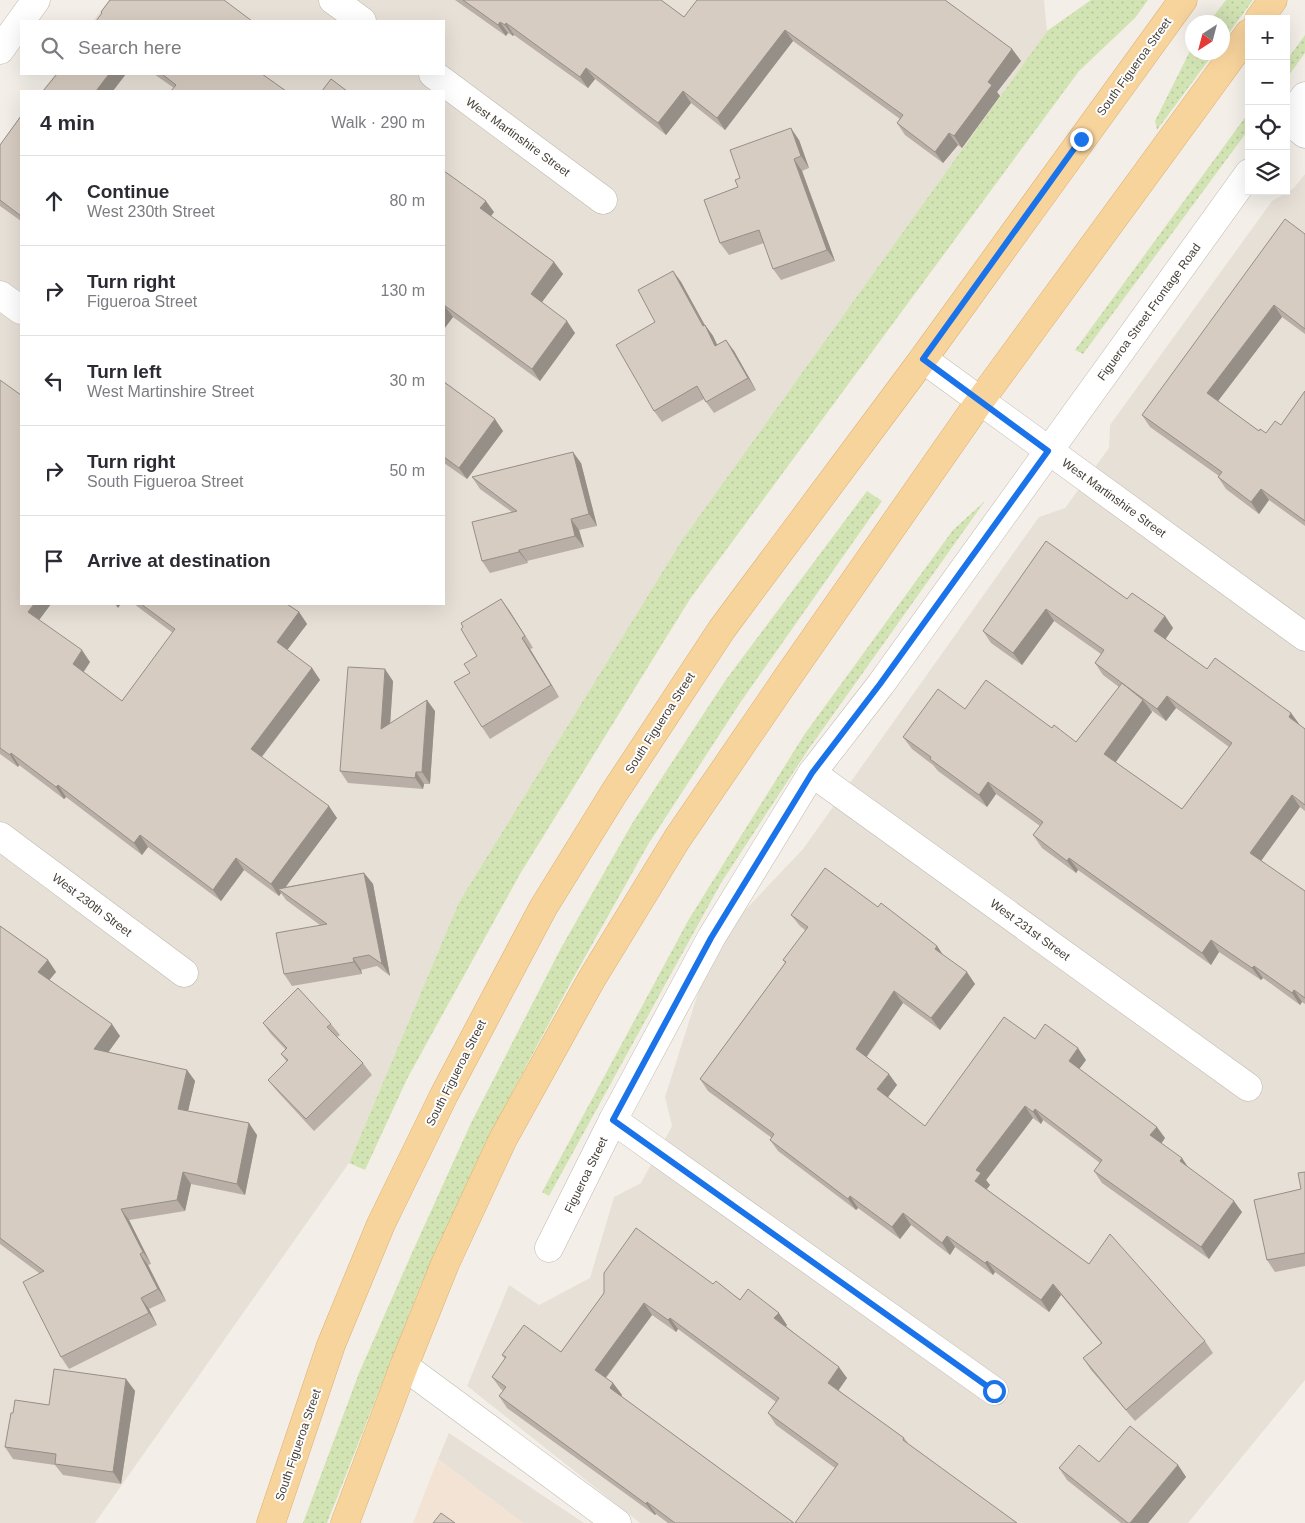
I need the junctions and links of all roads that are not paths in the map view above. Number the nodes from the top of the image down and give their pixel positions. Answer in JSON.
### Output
{"nodes":[{"id":1,"x":36,"y":0,"type":"edge"},
{"id":2,"x":333,"y":0,"type":"edge"},
{"id":3,"x":1183,"y":0,"type":"edge"},
{"id":4,"x":1273,"y":0,"type":"edge"},
{"id":5,"x":1262,"y":15,"type":"edge"},
{"id":6,"x":22,"y":20,"type":"edge"},
{"id":7,"x":361,"y":20,"type":"edge"},
{"id":8,"x":20,"y":22,"type":"edge"},
{"id":9,"x":1245,"y":38,"type":"edge"},
{"id":10,"x":0,"y":50,"type":"edge"},
{"id":11,"x":433,"y":75,"type":"edge"},
{"id":12,"x":1305,"y":96,"type":"edge"},
{"id":13,"x":1290,"y":116,"type":"edge"},
{"id":14,"x":1290,"y":124,"type":"edge"},
{"id":15,"x":1305,"y":134,"type":"edge"},
{"id":16,"x":1245,"y":179,"type":"edge"},
{"id":17,"x":603,"y":200,"type":"dead end"},
{"id":18,"x":0,"y":295,"type":"edge"},
{"id":19,"x":20,"y":309,"type":"edge"},
{"id":20,"x":923,"y":359,"type":"junction"},
{"id":21,"x":980,"y":401,"type":"junction"},
{"id":22,"x":1048,"y":451,"type":"junction"},
{"id":23,"x":1305,"y":637,"type":"edge"},
{"id":24,"x":812,"y":773,"type":"junction"},
{"id":25,"x":0,"y":836,"type":"edge"},
{"id":26,"x":184,"y":973,"type":"dead end"},
{"id":27,"x":1248,"y":1087,"type":"dead end"},
{"id":28,"x":613,"y":1120,"type":"junction"},
{"id":29,"x":550,"y":1248,"type":"dead end"},
{"id":30,"x":404,"y":1366,"type":"junction"},
{"id":31,"x":994,"y":1391,"type":"dead end"},
{"id":32,"x":271,"y":1523,"type":"edge"},
{"id":33,"x":345,"y":1523,"type":"edge"},
{"id":34,"x":617,"y":1523,"type":"edge"}],
"edges":[{"from":1,"to":6,"type":"street"},
{"from":2,"to":7,"type":"street"},
{"from":3,"to":20,"type":"main road","name":"South Figueroa Street"},
{"from":4,"to":5,"type":"main road"},
{"from":8,"to":10,"type":"street"},
{"from":9,"to":21,"type":"main road"},
{"from":11,"to":17,"type":"street","name":"West Martinshire Street"},
{"from":12,"to":13,"type":"street"},
{"from":14,"to":15,"type":"street"},
{"from":16,"to":22,"type":"street","name":"Figueroa Street Frontage Road"},
{"from":18,"to":19,"type":"street"},
{"from":20,"to":21,"type":"street","name":"West Martinshire Street"},
{"from":20,"to":32,"type":"main road","name":"South Figueroa Street"},
{"from":21,"to":22,"type":"street","name":"West Martinshire Street"},
{"from":21,"to":30,"type":"main road"},
{"from":22,"to":23,"type":"street","name":"West Martinshire Street"},
{"from":22,"to":24,"type":"street","name":"Figueroa Street"},
{"from":24,"to":27,"type":"street","name":"West 231st Street"},
{"from":24,"to":28,"type":"street","name":"Figueroa Street"},
{"from":25,"to":26,"type":"street","name":"West 230th Street"},
{"from":28,"to":29,"type":"street","name":"Figueroa Street"},
{"from":28,"to":31,"type":"street"},
{"from":30,"to":33,"type":"main road"},
{"from":30,"to":34,"type":"street"}]}
